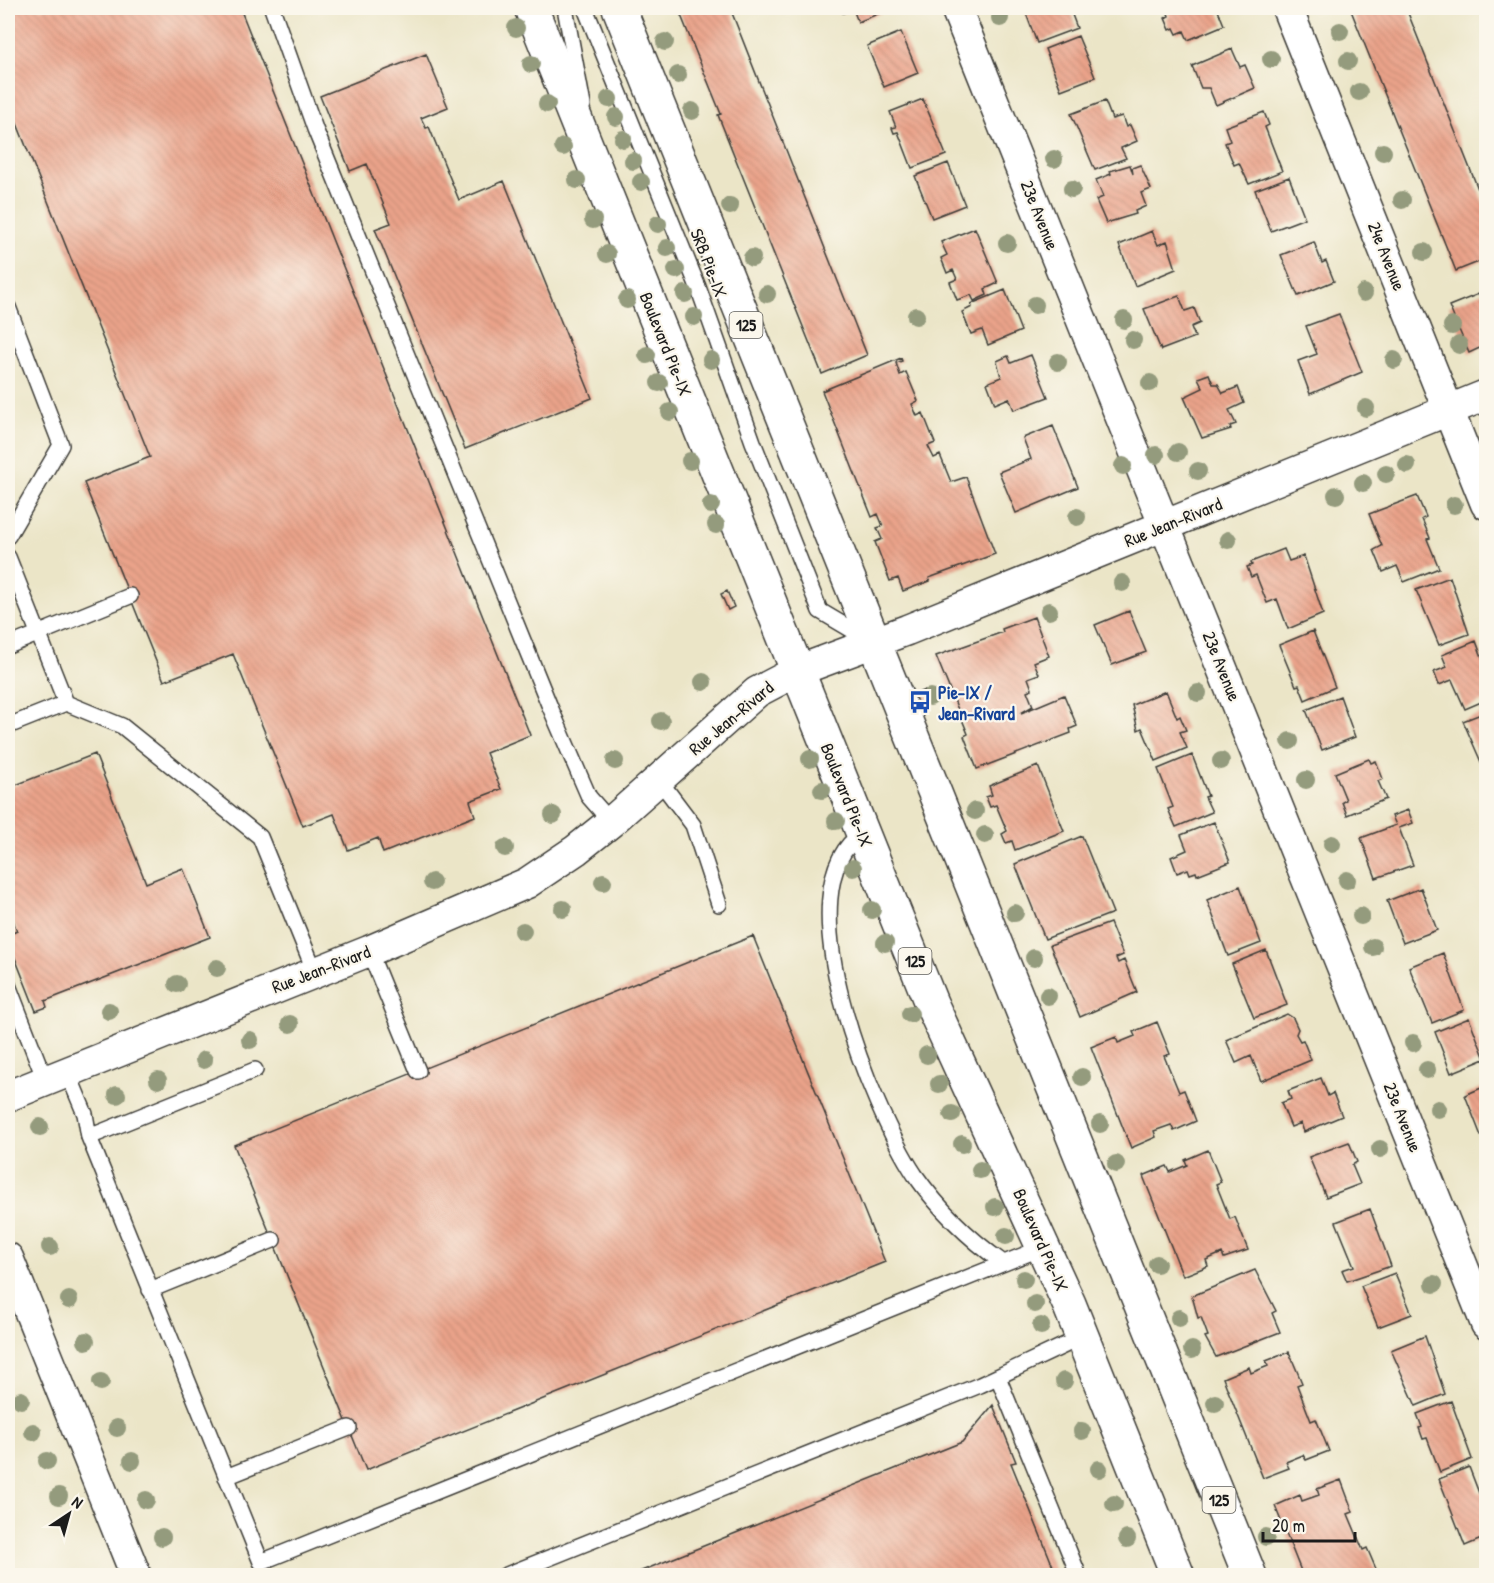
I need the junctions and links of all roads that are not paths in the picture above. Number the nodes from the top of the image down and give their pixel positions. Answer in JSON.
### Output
{"nodes":[{"id":1,"x":272,"y":8,"type":"edge"},
{"id":2,"x":531,"y":8,"type":"edge"},
{"id":3,"x":565,"y":8,"type":"edge"},
{"id":4,"x":585,"y":8,"type":"edge"},
{"id":5,"x":619,"y":8,"type":"edge"},
{"id":6,"x":956,"y":8,"type":"edge"},
{"id":7,"x":1287,"y":8,"type":"edge"},
{"id":8,"x":591,"y":158,"type":"junction"},
{"id":9,"x":8,"y":307,"type":"edge"},
{"id":10,"x":1486,"y":394,"type":"edge"},
{"id":11,"x":1449,"y":410,"type":"junction"},
{"id":12,"x":1486,"y":504,"type":"edge"},
{"id":13,"x":1166,"y":525,"type":"junction"},
{"id":14,"x":8,"y":536,"type":"edge"},
{"id":15,"x":8,"y":557,"type":"edge"},
{"id":16,"x":129,"y":596,"type":"dead end"},
{"id":17,"x":38,"y":634,"type":"junction"},
{"id":18,"x":874,"y":643,"type":"junction"},
{"id":19,"x":8,"y":646,"type":"edge"},
{"id":20,"x":797,"y":671,"type":"junction"},
{"id":21,"x":66,"y":703,"type":"junction"},
{"id":22,"x":8,"y":726,"type":"edge"},
{"id":23,"x":659,"y":780,"type":"junction"},
{"id":24,"x":610,"y":822,"type":"junction"},
{"id":25,"x":863,"y":833,"type":"junction"},
{"id":26,"x":719,"y":904,"type":"dead end"},
{"id":27,"x":369,"y":951,"type":"junction"},
{"id":28,"x":315,"y":972,"type":"junction"},
{"id":29,"x":8,"y":986,"type":"edge"},
{"id":30,"x":255,"y":1070,"type":"dead end"},
{"id":31,"x":417,"y":1071,"type":"dead end"},
{"id":32,"x":56,"y":1076,"type":"junction"},
{"id":33,"x":8,"y":1096,"type":"edge"},
{"id":34,"x":89,"y":1137,"type":"junction"},
{"id":35,"x":273,"y":1240,"type":"dead end"},
{"id":36,"x":1044,"y":1247,"type":"junction"},
{"id":37,"x":8,"y":1258,"type":"edge"},
{"id":38,"x":1002,"y":1262,"type":"junction"},
{"id":39,"x":150,"y":1290,"type":"junction"},
{"id":40,"x":1486,"y":1324,"type":"edge"},
{"id":41,"x":1082,"y":1337,"type":"junction"},
{"id":42,"x":998,"y":1377,"type":"junction"},
{"id":43,"x":349,"y":1428,"type":"dead end"},
{"id":44,"x":226,"y":1477,"type":"junction"},
{"id":45,"x":136,"y":1575,"type":"edge"},
{"id":46,"x":504,"y":1575,"type":"edge"},
{"id":47,"x":1079,"y":1575,"type":"edge"},
{"id":48,"x":1178,"y":1575,"type":"edge"},
{"id":49,"x":1250,"y":1575,"type":"edge"}],
"edges":[{"from":1,"to":24,"type":"lane"},
{"from":2,"to":8,"type":"main road","name":"Boulevard Pie-IX","number":"125"},
{"from":3,"to":8,"type":"lane"},
{"from":4,"to":18,"type":"lane","name":"SRB Pie-IX"},
{"from":5,"to":18,"type":"main road","number":"125"},
{"from":6,"to":13,"type":"street","name":"23e Avenue"},
{"from":7,"to":11,"type":"street","name":"24e Avenue"},
{"from":8,"to":20,"type":"main road","name":"Boulevard Pie-IX","number":"125"},
{"from":9,"to":14,"type":"lane"},
{"from":10,"to":11,"type":"street","name":"Rue Jean-Rivard"},
{"from":11,"to":12,"type":"street","name":"24e Avenue"},
{"from":11,"to":13,"type":"street","name":"Rue Jean-Rivard"},
{"from":13,"to":18,"type":"street","name":"Rue Jean-Rivard"},
{"from":13,"to":40,"type":"street","name":"23e Avenue"},
{"from":15,"to":17,"type":"lane"},
{"from":16,"to":17,"type":"lane"},
{"from":17,"to":19,"type":"lane"},
{"from":17,"to":21,"type":"lane"},
{"from":18,"to":20,"type":"street","name":"Rue Jean-Rivard"},
{"from":18,"to":49,"type":"main road","number":"125"},
{"from":20,"to":23,"type":"street","name":"Rue Jean-Rivard"},
{"from":20,"to":25,"type":"main road","name":"Boulevard Pie-IX","number":"125"},
{"from":21,"to":22,"type":"lane"},
{"from":21,"to":28,"type":"lane"},
{"from":23,"to":24,"type":"street","name":"Rue Jean-Rivard"},
{"from":23,"to":26,"type":"lane"},
{"from":24,"to":27,"type":"street","name":"Rue Jean-Rivard"},
{"from":25,"to":36,"type":"main road","name":"Boulevard Pie-IX","number":"125"},
{"from":25,"to":38,"type":"lane"},
{"from":27,"to":28,"type":"street","name":"Rue Jean-Rivard"},
{"from":27,"to":31,"type":"lane"},
{"from":28,"to":32,"type":"street","name":"Rue Jean-Rivard"},
{"from":29,"to":32,"type":"lane"},
{"from":30,"to":34,"type":"lane"},
{"from":32,"to":33,"type":"street","name":"Rue Jean-Rivard"},
{"from":32,"to":34,"type":"lane"},
{"from":34,"to":39,"type":"lane"},
{"from":35,"to":39,"type":"lane"},
{"from":36,"to":38,"type":"lane"},
{"from":36,"to":41,"type":"main road","name":"Boulevard Pie-IX","number":"125"},
{"from":37,"to":45,"type":"street"},
{"from":38,"to":44,"type":"lane"},
{"from":39,"to":44,"type":"lane"},
{"from":41,"to":42,"type":"lane"},
{"from":41,"to":48,"type":"main road","name":"Boulevard Pie-IX","number":"125"},
{"from":42,"to":46,"type":"lane"},
{"from":42,"to":47,"type":"lane"},
{"from":43,"to":44,"type":"lane"}]}
